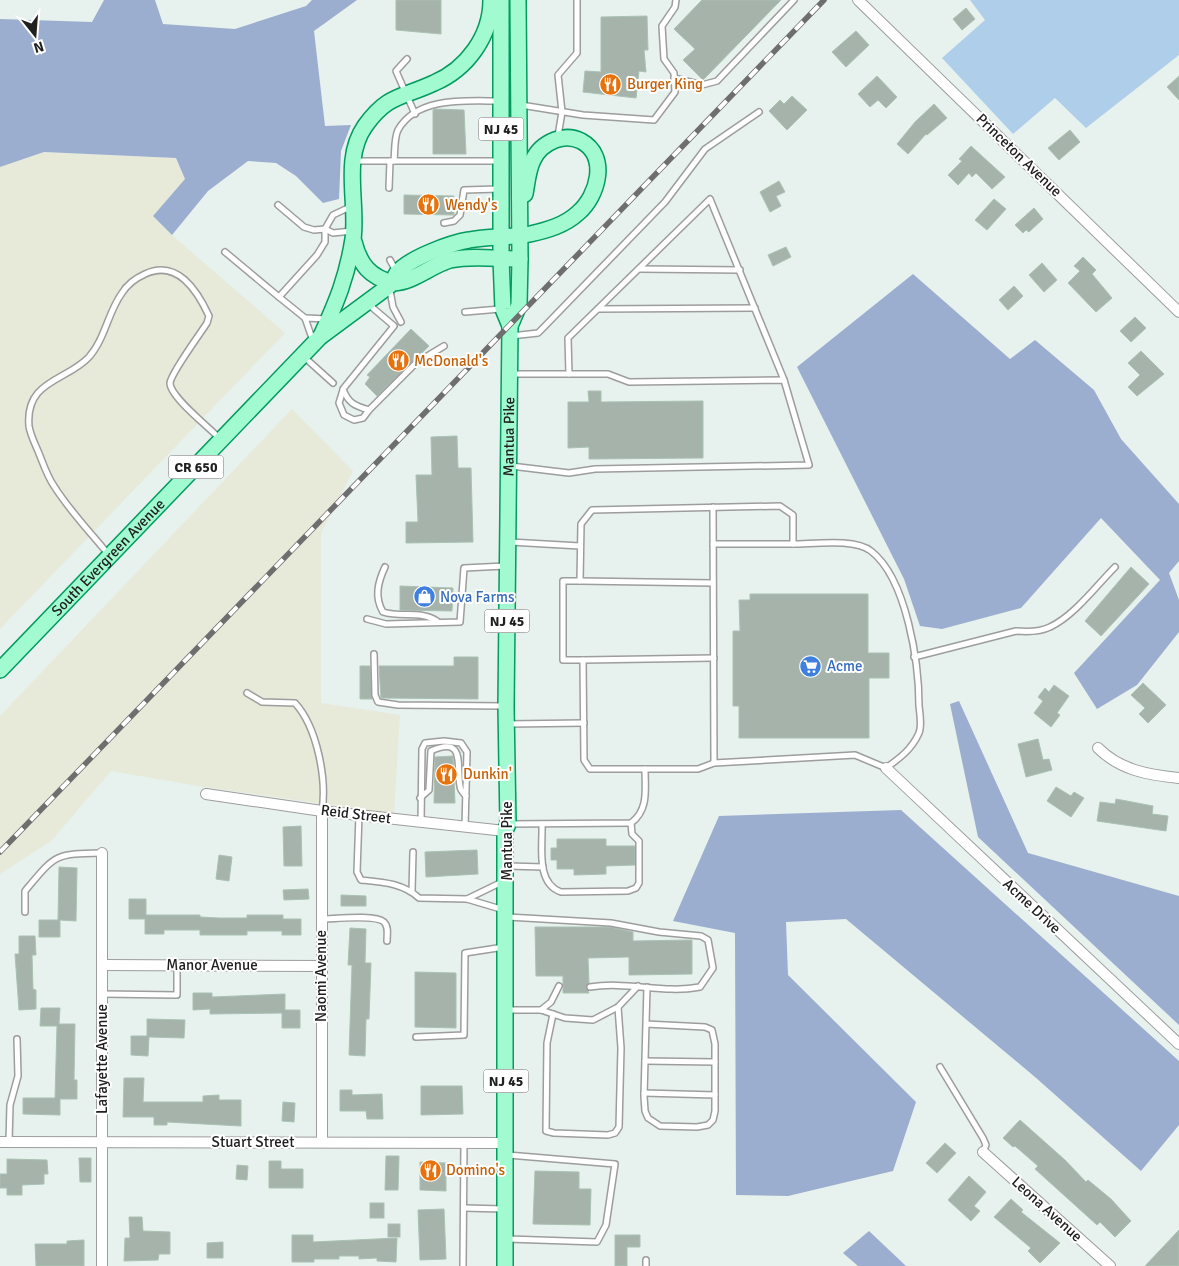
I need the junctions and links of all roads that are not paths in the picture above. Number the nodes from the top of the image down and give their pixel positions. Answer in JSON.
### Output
{"nodes":[{"id":1,"x":491,"y":0,"type":"edge"},
{"id":2,"x":501,"y":0,"type":"edge"},
{"id":3,"x":518,"y":0,"type":"edge"},
{"id":4,"x":578,"y":0,"type":"edge"},
{"id":5,"x":676,"y":0,"type":"edge"},
{"id":6,"x":794,"y":0,"type":"edge"},
{"id":7,"x":858,"y":0,"type":"edge"},
{"id":8,"x":407,"y":59,"type":"dead end"},
{"id":9,"x":674,"y":78,"type":"junction"},
{"id":10,"x":406,"y":93,"type":"junction"},
{"id":11,"x":501,"y":101,"type":"junction"},
{"id":12,"x":518,"y":105,"type":"junction"},
{"id":13,"x":562,"y":112,"type":"junction"},
{"id":14,"x":759,"y":112,"type":"dead end"},
{"id":15,"x":415,"y":114,"type":"junction"},
{"id":16,"x":558,"y":139,"type":"junction"},
{"id":17,"x":352,"y":161,"type":"junction"},
{"id":18,"x":392,"y":161,"type":"junction"},
{"id":19,"x":501,"y":161,"type":"junction"},
{"id":20,"x":389,"y":188,"type":"dead end"},
{"id":21,"x":501,"y":189,"type":"junction"},
{"id":22,"x":278,"y":204,"type":"dead end"},
{"id":23,"x":353,"y":206,"type":"junction"},
{"id":24,"x":520,"y":217,"type":"junction"},
{"id":25,"x":444,"y":222,"type":"dead end"},
{"id":26,"x":324,"y":229,"type":"junction"},
{"id":27,"x":353,"y":234,"type":"junction"},
{"id":28,"x":502,"y":236,"type":"junction"},
{"id":29,"x":519,"y":236,"type":"junction"},
{"id":30,"x":225,"y":252,"type":"dead end"},
{"id":31,"x":502,"y":259,"type":"junction"},
{"id":32,"x":520,"y":259,"type":"junction"},
{"id":33,"x":640,"y":269,"type":"junction"},
{"id":34,"x":740,"y":270,"type":"junction"},
{"id":35,"x":392,"y":276,"type":"junction"},
{"id":36,"x":279,"y":297,"type":"junction"},
{"id":37,"x":367,"y":303,"type":"junction"},
{"id":38,"x":755,"y":308,"type":"junction"},
{"id":39,"x":504,"y":309,"type":"junction"},
{"id":40,"x":598,"y":309,"type":"junction"},
{"id":41,"x":465,"y":312,"type":"dead end"},
{"id":42,"x":1179,"y":312,"type":"edge"},
{"id":43,"x":305,"y":318,"type":"junction"},
{"id":44,"x":328,"y":320,"type":"junction"},
{"id":45,"x":400,"y":322,"type":"dead end"},
{"id":46,"x":510,"y":331,"type":"junction"},
{"id":47,"x":317,"y":341,"type":"junction"},
{"id":48,"x":444,"y":346,"type":"dead end"},
{"id":49,"x":303,"y":356,"type":"junction"},
{"id":50,"x":510,"y":374,"type":"junction"},
{"id":51,"x":569,"y":374,"type":"junction"},
{"id":52,"x":784,"y":380,"type":"junction"},
{"id":53,"x":333,"y":383,"type":"dead end"},
{"id":54,"x":343,"y":390,"type":"junction"},
{"id":55,"x":369,"y":410,"type":"junction"},
{"id":56,"x":222,"y":440,"type":"junction"},
{"id":57,"x":509,"y":466,"type":"junction"},
{"id":58,"x":713,"y":508,"type":"junction"},
{"id":59,"x":508,"y":542,"type":"junction"},
{"id":60,"x":713,"y":544,"type":"junction"},
{"id":61,"x":793,"y":544,"type":"junction"},
{"id":62,"x":580,"y":546,"type":"junction"},
{"id":63,"x":109,"y":556,"type":"junction"},
{"id":64,"x":508,"y":566,"type":"junction"},
{"id":65,"x":385,"y":567,"type":"dead end"},
{"id":66,"x":1115,"y":567,"type":"dead end"},
{"id":67,"x":580,"y":581,"type":"junction"},
{"id":68,"x":713,"y":583,"type":"junction"},
{"id":69,"x":367,"y":619,"type":"dead end"},
{"id":70,"x":438,"y":622,"type":"junction"},
{"id":71,"x":374,"y":654,"type":"dead end"},
{"id":72,"x":914,"y":657,"type":"junction"},
{"id":73,"x":714,"y":658,"type":"junction"},
{"id":74,"x":583,"y":660,"type":"junction"},
{"id":75,"x":0,"y":670,"type":"edge"},
{"id":76,"x":247,"y":693,"type":"dead end"},
{"id":77,"x":506,"y":706,"type":"junction"},
{"id":78,"x":584,"y":723,"type":"junction"},
{"id":79,"x":506,"y":724,"type":"junction"},
{"id":80,"x":1098,"y":748,"type":"dead end"},
{"id":81,"x":714,"y":763,"type":"junction"},
{"id":82,"x":886,"y":768,"type":"junction"},
{"id":83,"x":645,"y":769,"type":"junction"},
{"id":84,"x":1179,"y":778,"type":"edge"},
{"id":85,"x":206,"y":794,"type":"dead end"},
{"id":86,"x":466,"y":797,"type":"junction"},
{"id":87,"x":420,"y":798,"type":"junction"},
{"id":88,"x":322,"y":811,"type":"junction"},
{"id":89,"x":359,"y":815,"type":"junction"},
{"id":90,"x":421,"y":822,"type":"junction"},
{"id":91,"x":631,"y":823,"type":"junction"},
{"id":92,"x":542,"y":824,"type":"junction"},
{"id":93,"x":465,"y":826,"type":"junction"},
{"id":94,"x":507,"y":827,"type":"junction"},
{"id":95,"x":413,"y":852,"type":"dead end"},
{"id":96,"x":102,"y":853,"type":"joint"},
{"id":97,"x":543,"y":867,"type":"junction"},
{"id":98,"x":507,"y":873,"type":"junction"},
{"id":99,"x":412,"y":891,"type":"junction"},
{"id":100,"x":467,"y":899,"type":"junction"},
{"id":101,"x":25,"y":912,"type":"dead end"},
{"id":102,"x":507,"y":914,"type":"junction"},
{"id":103,"x":321,"y":919,"type":"junction"},
{"id":104,"x":387,"y":941,"type":"dead end"},
{"id":105,"x":507,"y":947,"type":"junction"},
{"id":106,"x":103,"y":965,"type":"junction"},
{"id":107,"x":177,"y":965,"type":"junction"},
{"id":108,"x":321,"y":966,"type":"junction"},
{"id":109,"x":560,"y":986,"type":"dead end"},
{"id":110,"x":638,"y":986,"type":"junction"},
{"id":111,"x":590,"y":987,"type":"dead end"},
{"id":112,"x":646,"y":987,"type":"junction"},
{"id":113,"x":102,"y":994,"type":"junction"},
{"id":114,"x":618,"y":1008,"type":"junction"},
{"id":115,"x":507,"y":1010,"type":"junction"},
{"id":116,"x":541,"y":1010,"type":"junction"},
{"id":117,"x":553,"y":1014,"type":"junction"},
{"id":118,"x":646,"y":1024,"type":"junction"},
{"id":119,"x":416,"y":1037,"type":"dead end"},
{"id":120,"x":18,"y":1039,"type":"dead end"},
{"id":121,"x":1179,"y":1044,"type":"edge"},
{"id":122,"x":645,"y":1061,"type":"junction"},
{"id":123,"x":715,"y":1062,"type":"junction"},
{"id":124,"x":940,"y":1067,"type":"dead end"},
{"id":125,"x":644,"y":1093,"type":"junction"},
{"id":126,"x":715,"y":1095,"type":"junction"},
{"id":127,"x":4,"y":1142,"type":"edge"},
{"id":128,"x":102,"y":1142,"type":"junction"},
{"id":129,"x":322,"y":1142,"type":"junction"},
{"id":130,"x":464,"y":1143,"type":"junction"},
{"id":131,"x":506,"y":1149,"type":"junction"},
{"id":132,"x":983,"y":1152,"type":"joint"},
{"id":133,"x":464,"y":1208,"type":"junction"},
{"id":134,"x":506,"y":1209,"type":"junction"},
{"id":135,"x":506,"y":1239,"type":"junction"},
{"id":136,"x":646,"y":1260,"type":"dead end"},
{"id":137,"x":102,"y":1266,"type":"edge"},
{"id":138,"x":463,"y":1266,"type":"edge"},
{"id":139,"x":506,"y":1266,"type":"edge"},
{"id":140,"x":646,"y":1266,"type":"edge"},
{"id":141,"x":1110,"y":1266,"type":"edge"}],
"edges":[{"from":1,"to":10,"type":"main road"},
{"from":2,"to":11,"type":"main road","name":"Mantua Pike","number":"NJ 45"},
{"from":3,"to":12,"type":"main road","name":"Mantua Pike","number":"NJ 45"},
{"from":4,"to":13,"type":"lane"},
{"from":5,"to":9,"type":"lane"},
{"from":6,"to":9,"type":"lane"},
{"from":7,"to":42,"type":"street","name":"Princeton Avenue"},
{"from":8,"to":10,"type":"lane"},
{"from":9,"to":13,"type":"lane"},
{"from":10,"to":15,"type":"lane"},
{"from":10,"to":17,"type":"main road"},
{"from":11,"to":15,"type":"lane"},
{"from":11,"to":19,"type":"main road","name":"Mantua Pike","number":"NJ 45"},
{"from":12,"to":13,"type":"lane"},
{"from":12,"to":24,"type":"main road","name":"Mantua Pike","number":"NJ 45"},
{"from":13,"to":16,"type":"lane"},
{"from":14,"to":46,"type":"lane"},
{"from":15,"to":18,"type":"lane"},
{"from":16,"to":24,"type":"main road"},
{"from":16,"to":29,"type":"main road","name":"South Evergreen Avenue"},
{"from":17,"to":18,"type":"lane"},
{"from":17,"to":23,"type":"main road"},
{"from":18,"to":19,"type":"lane"},
{"from":18,"to":20,"type":"lane"},
{"from":19,"to":21,"type":"main road","name":"Mantua Pike","number":"NJ 45"},
{"from":21,"to":25,"type":"lane"},
{"from":21,"to":28,"type":"main road","name":"Mantua Pike","number":"NJ 45"},
{"from":22,"to":26,"type":"lane"},
{"from":23,"to":26,"type":"lane"},
{"from":23,"to":27,"type":"main road"},
{"from":24,"to":29,"type":"main road","name":"Mantua Pike","number":"NJ 45"},
{"from":26,"to":27,"type":"lane"},
{"from":26,"to":36,"type":"lane"},
{"from":27,"to":35,"type":"main road"},
{"from":27,"to":44,"type":"main road"},
{"from":28,"to":29,"type":"main road","name":"South Evergreen Avenue","number":"CR 650"},
{"from":28,"to":31,"type":"main road","name":"Mantua Pike","number":"NJ 45"},
{"from":28,"to":35,"type":"main road","name":"South Evergreen Avenue","number":"CR 650"},
{"from":29,"to":32,"type":"main road","name":"Mantua Pike","number":"NJ 45"},
{"from":30,"to":36,"type":"lane"},
{"from":31,"to":32,"type":"main road","name":"South Evergreen Avenue","number":"CR 650"},
{"from":31,"to":35,"type":"main road","name":"South Evergreen Avenue","number":"CR 650"},
{"from":31,"to":39,"type":"main road","name":"Mantua Pike","number":"NJ 45"},
{"from":32,"to":46,"type":"main road","name":"Mantua Pike","number":"NJ 45"},
{"from":33,"to":34,"type":"lane"},
{"from":33,"to":34,"type":"lane"},
{"from":33,"to":40,"type":"lane"},
{"from":34,"to":38,"type":"lane"},
{"from":35,"to":37,"type":"main road","name":"South Evergreen Avenue","number":"CR 650"},
{"from":35,"to":45,"type":"lane"},
{"from":36,"to":43,"type":"lane"},
{"from":37,"to":47,"type":"main road","name":"South Evergreen Avenue","number":"CR 650"},
{"from":37,"to":54,"type":"lane"},
{"from":38,"to":40,"type":"lane"},
{"from":38,"to":52,"type":"lane"},
{"from":39,"to":41,"type":"lane"},
{"from":39,"to":46,"type":"main road","name":"Mantua Pike","number":"NJ 45"},
{"from":40,"to":51,"type":"lane"},
{"from":43,"to":44,"type":"lane"},
{"from":43,"to":47,"type":"lane"},
{"from":44,"to":47,"type":"main road"},
{"from":46,"to":50,"type":"main road","name":"Mantua Pike","number":"NJ 45"},
{"from":47,"to":49,"type":"main road","name":"South Evergreen Avenue","number":"CR 650"},
{"from":48,"to":55,"type":"lane"},
{"from":49,"to":53,"type":"lane"},
{"from":49,"to":56,"type":"main road","name":"South Evergreen Avenue","number":"CR 650"},
{"from":50,"to":51,"type":"lane"},
{"from":50,"to":57,"type":"main road","name":"Mantua Pike","number":"NJ 45"},
{"from":51,"to":52,"type":"lane"},
{"from":52,"to":57,"type":"lane"},
{"from":54,"to":55,"type":"lane"},
{"from":54,"to":55,"type":"lane"},
{"from":56,"to":63,"type":"main road","name":"South Evergreen Avenue","number":"CR 650"},
{"from":56,"to":63,"type":"lane"},
{"from":57,"to":59,"type":"main road","name":"Mantua Pike","number":"NJ 45"},
{"from":58,"to":60,"type":"lane"},
{"from":58,"to":61,"type":"lane"},
{"from":58,"to":62,"type":"lane"},
{"from":59,"to":62,"type":"lane"},
{"from":59,"to":64,"type":"main road","name":"Mantua Pike","number":"NJ 45"},
{"from":60,"to":61,"type":"lane"},
{"from":60,"to":68,"type":"lane"},
{"from":61,"to":72,"type":"lane"},
{"from":62,"to":67,"type":"lane"},
{"from":63,"to":75,"type":"main road","name":"South Evergreen Avenue","number":"CR 650"},
{"from":64,"to":70,"type":"lane"},
{"from":64,"to":77,"type":"main road","name":"Mantua Pike","number":"NJ 45"},
{"from":65,"to":70,"type":"lane"},
{"from":66,"to":72,"type":"lane"},
{"from":67,"to":68,"type":"lane"},
{"from":67,"to":74,"type":"lane"},
{"from":68,"to":73,"type":"lane"},
{"from":69,"to":70,"type":"lane"},
{"from":71,"to":77,"type":"lane"},
{"from":72,"to":82,"type":"lane"},
{"from":73,"to":74,"type":"lane"},
{"from":73,"to":81,"type":"lane"},
{"from":74,"to":78,"type":"lane"},
{"from":76,"to":88,"type":"lane"},
{"from":77,"to":79,"type":"main road","name":"Mantua Pike","number":"NJ 45"},
{"from":78,"to":79,"type":"lane"},
{"from":78,"to":83,"type":"lane"},
{"from":79,"to":94,"type":"main road","name":"Mantua Pike","number":"NJ 45"},
{"from":80,"to":84,"type":"street"},
{"from":81,"to":82,"type":"lane"},
{"from":81,"to":83,"type":"lane"},
{"from":82,"to":121,"type":"street","name":"Acme Drive"},
{"from":83,"to":91,"type":"lane"},
{"from":85,"to":88,"type":"street","name":"Reid Street"},
{"from":86,"to":87,"type":"lane"},
{"from":86,"to":87,"type":"lane"},
{"from":86,"to":93,"type":"lane"},
{"from":87,"to":90,"type":"lane"},
{"from":88,"to":89,"type":"street","name":"Reid Street"},
{"from":88,"to":103,"type":"street","name":"Naomi Avenue"},
{"from":89,"to":90,"type":"street","name":"Reid Street"},
{"from":89,"to":99,"type":"lane"},
{"from":90,"to":93,"type":"street","name":"Reid Street"},
{"from":91,"to":92,"type":"lane"},
{"from":91,"to":97,"type":"lane"},
{"from":92,"to":94,"type":"lane"},
{"from":92,"to":97,"type":"lane"},
{"from":93,"to":94,"type":"street","name":"Reid Street"},
{"from":94,"to":98,"type":"main road","name":"Mantua Pike","number":"NJ 45"},
{"from":95,"to":99,"type":"lane"},
{"from":96,"to":101,"type":"lane"},
{"from":96,"to":106,"type":"street","name":"Lafayette Avenue"},
{"from":97,"to":98,"type":"lane"},
{"from":98,"to":100,"type":"lane"},
{"from":98,"to":102,"type":"main road","name":"Mantua Pike","number":"NJ 45"},
{"from":99,"to":100,"type":"lane"},
{"from":100,"to":102,"type":"lane"},
{"from":102,"to":105,"type":"main road","name":"Mantua Pike","number":"NJ 45"},
{"from":102,"to":112,"type":"lane"},
{"from":103,"to":104,"type":"lane"},
{"from":103,"to":108,"type":"street","name":"Naomi Avenue"},
{"from":105,"to":115,"type":"main road","name":"Mantua Pike","number":"NJ 45"},
{"from":105,"to":119,"type":"lane"},
{"from":106,"to":107,"type":"street","name":"Manor Avenue"},
{"from":106,"to":113,"type":"street","name":"Lafayette Avenue"},
{"from":107,"to":108,"type":"street","name":"Manor Avenue"},
{"from":107,"to":113,"type":"lane"},
{"from":108,"to":129,"type":"street","name":"Naomi Avenue"},
{"from":109,"to":116,"type":"lane"},
{"from":110,"to":111,"type":"lane"},
{"from":110,"to":112,"type":"lane"},
{"from":110,"to":114,"type":"lane"},
{"from":112,"to":118,"type":"lane"},
{"from":113,"to":128,"type":"street","name":"Lafayette Avenue"},
{"from":114,"to":117,"type":"lane"},
{"from":114,"to":117,"type":"lane"},
{"from":115,"to":116,"type":"lane"},
{"from":115,"to":131,"type":"main road","name":"Mantua Pike","number":"NJ 45"},
{"from":116,"to":117,"type":"lane"},
{"from":118,"to":122,"type":"lane"},
{"from":118,"to":123,"type":"lane"},
{"from":120,"to":127,"type":"lane"},
{"from":122,"to":123,"type":"lane"},
{"from":122,"to":125,"type":"lane"},
{"from":123,"to":126,"type":"lane"},
{"from":124,"to":132,"type":"lane"},
{"from":125,"to":126,"type":"lane"},
{"from":125,"to":126,"type":"lane"},
{"from":127,"to":128,"type":"street","name":"Stuart Street"},
{"from":128,"to":129,"type":"street","name":"Stuart Street"},
{"from":128,"to":137,"type":"street","name":"Lafayette Avenue"},
{"from":129,"to":130,"type":"street","name":"Stuart Street"},
{"from":130,"to":131,"type":"street","name":"Stuart Street"},
{"from":130,"to":133,"type":"lane"},
{"from":131,"to":134,"type":"main road","name":"Mantua Pike","number":"NJ 45"},
{"from":131,"to":135,"type":"lane"},
{"from":132,"to":141,"type":"street","name":"Leona Avenue"},
{"from":133,"to":134,"type":"lane"},
{"from":133,"to":138,"type":"lane"},
{"from":134,"to":135,"type":"main road","name":"Mantua Pike","number":"NJ 45"},
{"from":135,"to":139,"type":"main road","name":"Mantua Pike","number":"NJ 45"},
{"from":136,"to":140,"type":"lane"}]}
